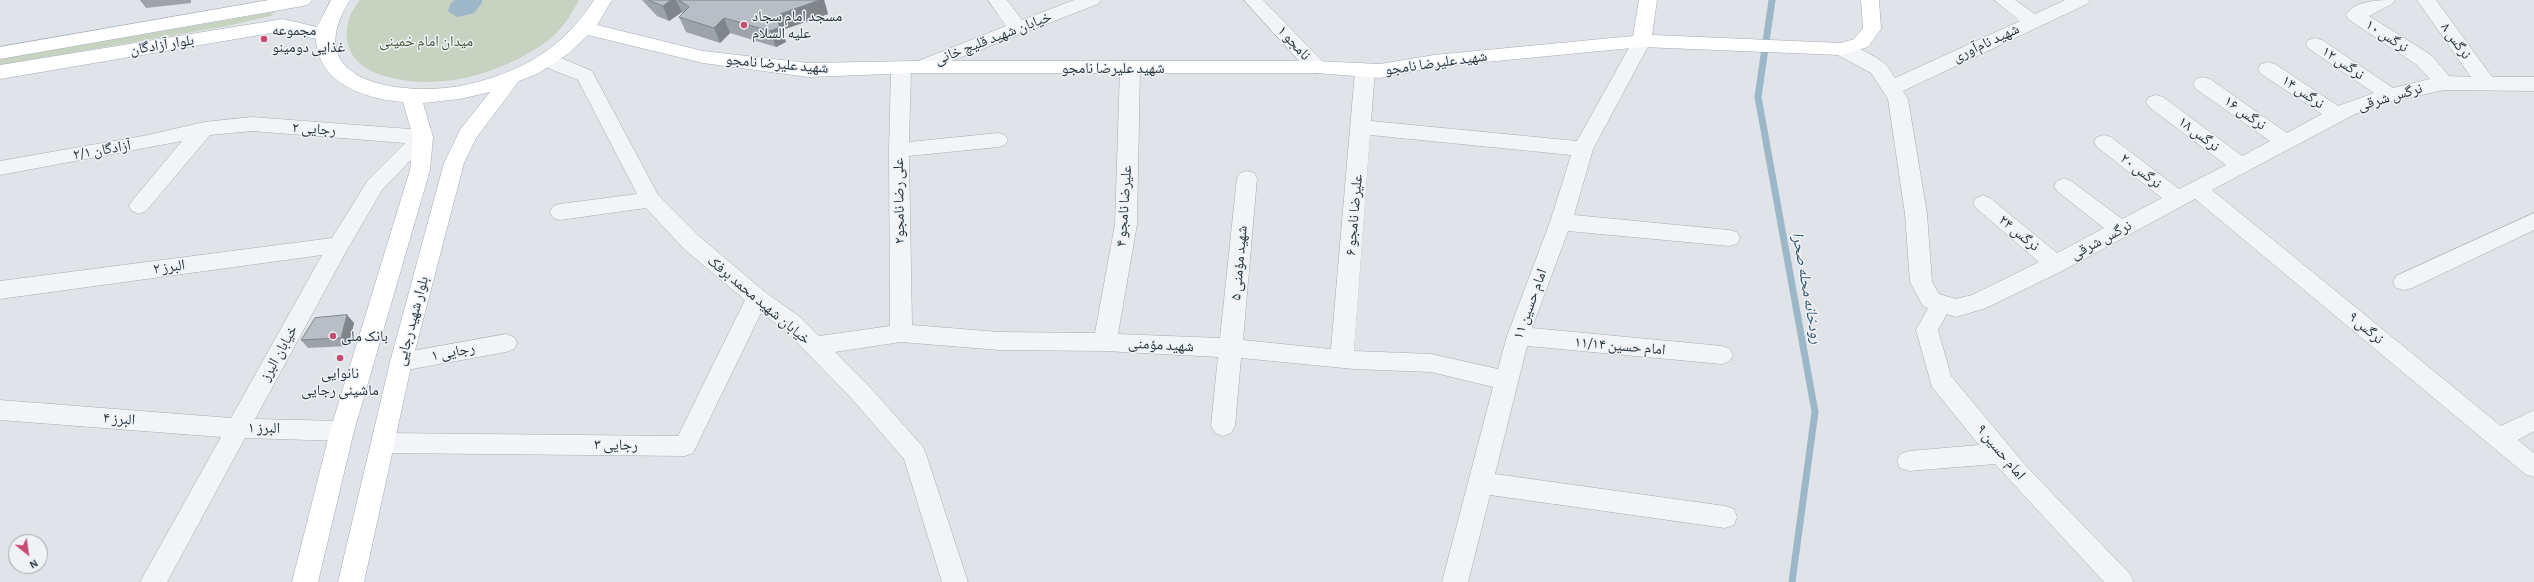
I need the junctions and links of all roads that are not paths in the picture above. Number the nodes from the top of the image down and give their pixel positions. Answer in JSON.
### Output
{"nodes":[{"id":1,"x":302,"y":0,"type":"edge"},
{"id":2,"x":341,"y":0,"type":"edge"},
{"id":3,"x":602,"y":0,"type":"edge"},
{"id":4,"x":997,"y":0,"type":"edge"},
{"id":5,"x":1092,"y":0,"type":"edge"},
{"id":6,"x":1253,"y":0,"type":"edge"},
{"id":7,"x":1648,"y":0,"type":"edge"},
{"id":8,"x":1870,"y":0,"type":"edge"},
{"id":9,"x":2003,"y":0,"type":"edge"},
{"id":10,"x":2081,"y":0,"type":"edge"},
{"id":11,"x":2386,"y":0,"type":"edge"},
{"id":12,"x":2426,"y":0,"type":"edge"},
{"id":13,"x":2032,"y":21,"type":"junction"},
{"id":14,"x":585,"y":28,"type":"junction"},
{"id":15,"x":1018,"y":28,"type":"junction"},
{"id":16,"x":324,"y":35,"type":"junction"},
{"id":17,"x":1642,"y":41,"type":"junction"},
{"id":18,"x":2315,"y":44,"type":"dead end"},
{"id":19,"x":1841,"y":49,"type":"junction"},
{"id":20,"x":0,"y":53,"type":"edge"},
{"id":21,"x":547,"y":60,"type":"junction"},
{"id":22,"x":909,"y":68,"type":"junction"},
{"id":23,"x":1316,"y":68,"type":"junction"},
{"id":24,"x":1130,"y":69,"type":"junction"},
{"id":25,"x":2268,"y":69,"type":"dead end"},
{"id":26,"x":1365,"y":71,"type":"junction"},
{"id":27,"x":0,"y":72,"type":"edge"},
{"id":28,"x":512,"y":77,"type":"junction"},
{"id":29,"x":2485,"y":82,"type":"junction"},
{"id":30,"x":2444,"y":83,"type":"junction"},
{"id":31,"x":2203,"y":84,"type":"dead end"},
{"id":32,"x":2534,"y":84,"type":"edge"},
{"id":33,"x":1891,"y":88,"type":"junction"},
{"id":34,"x":2390,"y":95,"type":"junction"},
{"id":35,"x":412,"y":97,"type":"junction"},
{"id":36,"x":2156,"y":102,"type":"dead end"},
{"id":37,"x":2337,"y":115,"type":"junction"},
{"id":38,"x":1361,"y":127,"type":"junction"},
{"id":39,"x":204,"y":129,"type":"junction"},
{"id":40,"x":423,"y":137,"type":"junction"},
{"id":41,"x":998,"y":140,"type":"dead end"},
{"id":42,"x":2104,"y":142,"type":"dead end"},
{"id":43,"x":2287,"y":142,"type":"junction"},
{"id":44,"x":1583,"y":149,"type":"junction"},
{"id":45,"x":898,"y":150,"type":"junction"},
{"id":46,"x":2242,"y":166,"type":"junction"},
{"id":47,"x":0,"y":168,"type":"edge"},
{"id":48,"x":1247,"y":178,"type":"dead end"},
{"id":49,"x":2064,"y":186,"type":"dead end"},
{"id":50,"x":2188,"y":194,"type":"junction"},
{"id":51,"x":651,"y":200,"type":"junction"},
{"id":52,"x":1983,"y":203,"type":"dead end"},
{"id":53,"x":139,"y":206,"type":"dead end"},
{"id":54,"x":560,"y":212,"type":"dead end"},
{"id":55,"x":1561,"y":222,"type":"junction"},
{"id":56,"x":2530,"y":227,"type":"edge"},
{"id":57,"x":2121,"y":230,"type":"junction"},
{"id":58,"x":1729,"y":238,"type":"dead end"},
{"id":59,"x":339,"y":245,"type":"junction"},
{"id":60,"x":2056,"y":264,"type":"junction"},
{"id":61,"x":2404,"y":282,"type":"dead end"},
{"id":62,"x":0,"y":290,"type":"edge"},
{"id":63,"x":757,"y":298,"type":"junction"},
{"id":64,"x":1941,"y":303,"type":"junction"},
{"id":65,"x":901,"y":333,"type":"junction"},
{"id":66,"x":1518,"y":336,"type":"junction"},
{"id":67,"x":1105,"y":342,"type":"junction"},
{"id":68,"x":506,"y":343,"type":"dead end"},
{"id":69,"x":815,"y":346,"type":"junction"},
{"id":70,"x":1231,"y":348,"type":"junction"},
{"id":71,"x":1722,"y":355,"type":"dead end"},
{"id":72,"x":1342,"y":359,"type":"junction"},
{"id":73,"x":401,"y":362,"type":"junction"},
{"id":74,"x":1507,"y":381,"type":"junction"},
{"id":75,"x":0,"y":410,"type":"edge"},
{"id":76,"x":2534,"y":420,"type":"edge"},
{"id":77,"x":1223,"y":426,"type":"dead end"},
{"id":78,"x":238,"y":428,"type":"junction"},
{"id":79,"x":342,"y":431,"type":"junction"},
{"id":80,"x":2499,"y":438,"type":"junction"},
{"id":81,"x":383,"y":443,"type":"junction"},
{"id":82,"x":2001,"y":453,"type":"junction"},
{"id":83,"x":1909,"y":461,"type":"dead end"},
{"id":84,"x":2534,"y":467,"type":"edge"},
{"id":85,"x":1480,"y":484,"type":"junction"},
{"id":86,"x":1725,"y":517,"type":"dead end"},
{"id":87,"x":154,"y":582,"type":"edge"},
{"id":88,"x":305,"y":582,"type":"edge"},
{"id":89,"x":351,"y":582,"type":"edge"},
{"id":90,"x":955,"y":582,"type":"edge"},
{"id":91,"x":1455,"y":582,"type":"edge"},
{"id":92,"x":2121,"y":582,"type":"edge"}],
"edges":[{"from":1,"to":20,"type":"main road","name":"بلوار آزادگان"},
{"from":2,"to":16,"type":"main road"},
{"from":3,"to":14,"type":"main road"},
{"from":4,"to":15,"type":"street"},
{"from":5,"to":15,"type":"street","name":"خیابان شهید قلیچ خانی"},
{"from":6,"to":23,"type":"street","name":"نامجو ۱"},
{"from":7,"to":17,"type":"main road"},
{"from":8,"to":19,"type":"main road","name":"شهید علیرضا نامجو"},
{"from":9,"to":13,"type":"street"},
{"from":10,"to":13,"type":"street","name":"شهید نام‌آوری"},
{"from":11,"to":30,"type":"street","name":"نرگس ۱۰"},
{"from":12,"to":29,"type":"street","name":"نرگس ۸"},
{"from":13,"to":33,"type":"street","name":"شهید نام‌آوری"},
{"from":14,"to":21,"type":"main road"},
{"from":14,"to":22,"type":"main road","name":"شهید علیرضا نامجو"},
{"from":15,"to":22,"type":"street","name":"خیابان شهید قلیچ خانی"},
{"from":16,"to":27,"type":"main road","name":"بلوار آزادگان"},
{"from":16,"to":35,"type":"main road"},
{"from":17,"to":19,"type":"main road","name":"شهید علیرضا نامجو"},
{"from":17,"to":26,"type":"main road","name":"شهید علیرضا نامجو"},
{"from":17,"to":44,"type":"street","name":"امام حسین ۱۱"},
{"from":18,"to":34,"type":"street","name":"نرگس ۱۲"},
{"from":19,"to":33,"type":"street","name":"نرگس شرقی"},
{"from":21,"to":28,"type":"main road"},
{"from":21,"to":51,"type":"street","name":"خیابان شهید محمد برفک"},
{"from":22,"to":24,"type":"main road","name":"شهید علیرضا نامجو"},
{"from":22,"to":45,"type":"street","name":"علی رضا نامجو۲"},
{"from":23,"to":24,"type":"main road","name":"شهید علیرضا نامجو"},
{"from":23,"to":26,"type":"main road","name":"شهید علیرضا نامجو"},
{"from":24,"to":67,"type":"street","name":"علیرضا نامجو ۴"},
{"from":25,"to":37,"type":"street","name":"نرگس ۱۴"},
{"from":26,"to":38,"type":"street","name":"علیرضا نامجو ۶"},
{"from":28,"to":35,"type":"main road"},
{"from":28,"to":73,"type":"main road","name":"بلوار شهید رجایی"},
{"from":29,"to":30,"type":"street","name":"نرگس شرقی"},
{"from":29,"to":32,"type":"street","name":"نرگس شرقی"},
{"from":30,"to":34,"type":"street","name":"نرگس شرقی"},
{"from":31,"to":43,"type":"street","name":"نرگس ۱۶"},
{"from":33,"to":64,"type":"street","name":"نرگس شرقی"},
{"from":34,"to":37,"type":"street","name":"نرگس شرقی"},
{"from":35,"to":40,"type":"main road"},
{"from":36,"to":46,"type":"street","name":"نرگس ۱۸"},
{"from":37,"to":43,"type":"street","name":"نرگس شرقی"},
{"from":38,"to":44,"type":"street"},
{"from":38,"to":72,"type":"street","name":"علیرضا نامجو ۶"},
{"from":39,"to":40,"type":"street","name":"رجایی ۲"},
{"from":39,"to":47,"type":"street","name":"آزادگان ۲/۱"},
{"from":39,"to":53,"type":"street"},
{"from":40,"to":59,"type":"street","name":"خیابان البرز"},
{"from":40,"to":79,"type":"main road"},
{"from":41,"to":45,"type":"street"},
{"from":42,"to":50,"type":"street","name":"نرگس ۲۰"},
{"from":43,"to":46,"type":"street","name":"نرگس شرقی"},
{"from":44,"to":55,"type":"street","name":"امام حسین ۱۱"},
{"from":45,"to":65,"type":"street","name":"علی رضا نامجو۲"},
{"from":46,"to":50,"type":"street","name":"نرگس شرقی"},
{"from":48,"to":70,"type":"street","name":"شهید مؤمنی ۵"},
{"from":49,"to":57,"type":"street"},
{"from":50,"to":57,"type":"street","name":"نرگس شرقی"},
{"from":50,"to":80,"type":"street","name":"نرگس ۹"},
{"from":51,"to":54,"type":"street"},
{"from":51,"to":63,"type":"street","name":"خیابان شهید محمد برفک"},
{"from":52,"to":60,"type":"street","name":"نرگس ۲۴"},
{"from":55,"to":58,"type":"street"},
{"from":55,"to":66,"type":"street","name":"امام حسین ۱۱"},
{"from":56,"to":61,"type":"street"},
{"from":57,"to":60,"type":"street","name":"نرگس شرقی"},
{"from":59,"to":62,"type":"street","name":"البرز ۲"},
{"from":59,"to":78,"type":"street","name":"خیابان البرز"},
{"from":60,"to":64,"type":"street","name":"نرگس شرقی"},
{"from":63,"to":69,"type":"street","name":"خیابان شهید محمد برفک"},
{"from":63,"to":81,"type":"street","name":"رجایی ۳"},
{"from":64,"to":82,"type":"street","name":"امام حسین ۹"},
{"from":65,"to":67,"type":"street","name":"شهید مؤمنی"},
{"from":65,"to":69,"type":"street","name":"شهید مؤمنی"},
{"from":66,"to":71,"type":"street","name":"امام حسین ۱۱/۱۴"},
{"from":66,"to":74,"type":"street","name":"امام حسین ۱۱"},
{"from":67,"to":70,"type":"street","name":"شهید مؤمنی"},
{"from":68,"to":73,"type":"street","name":"رجایی ۱"},
{"from":69,"to":90,"type":"street","name":"خیابان شهید محمد برفک"},
{"from":70,"to":72,"type":"street","name":"شهید مؤمنی"},
{"from":70,"to":77,"type":"street","name":"شهید مؤمنی ۵"},
{"from":72,"to":74,"type":"street","name":"شهید مؤمنی"},
{"from":73,"to":81,"type":"main road","name":"بلوار شهید رجایی"},
{"from":74,"to":85,"type":"street","name":"امام حسین ۱۱"},
{"from":75,"to":78,"type":"street","name":"البرز ۴"},
{"from":76,"to":80,"type":"street"},
{"from":78,"to":79,"type":"street","name":"البرز ۱"},
{"from":78,"to":87,"type":"street","name":"خیابان البرز"},
{"from":79,"to":88,"type":"main road"},
{"from":80,"to":84,"type":"street","name":"نرگس ۹"},
{"from":81,"to":89,"type":"main road","name":"بلوار شهید رجایی"},
{"from":82,"to":83,"type":"street"},
{"from":82,"to":92,"type":"street","name":"امام حسین ۹"},
{"from":85,"to":86,"type":"street"},
{"from":85,"to":91,"type":"street","name":"امام حسین ۱۱"}]}
